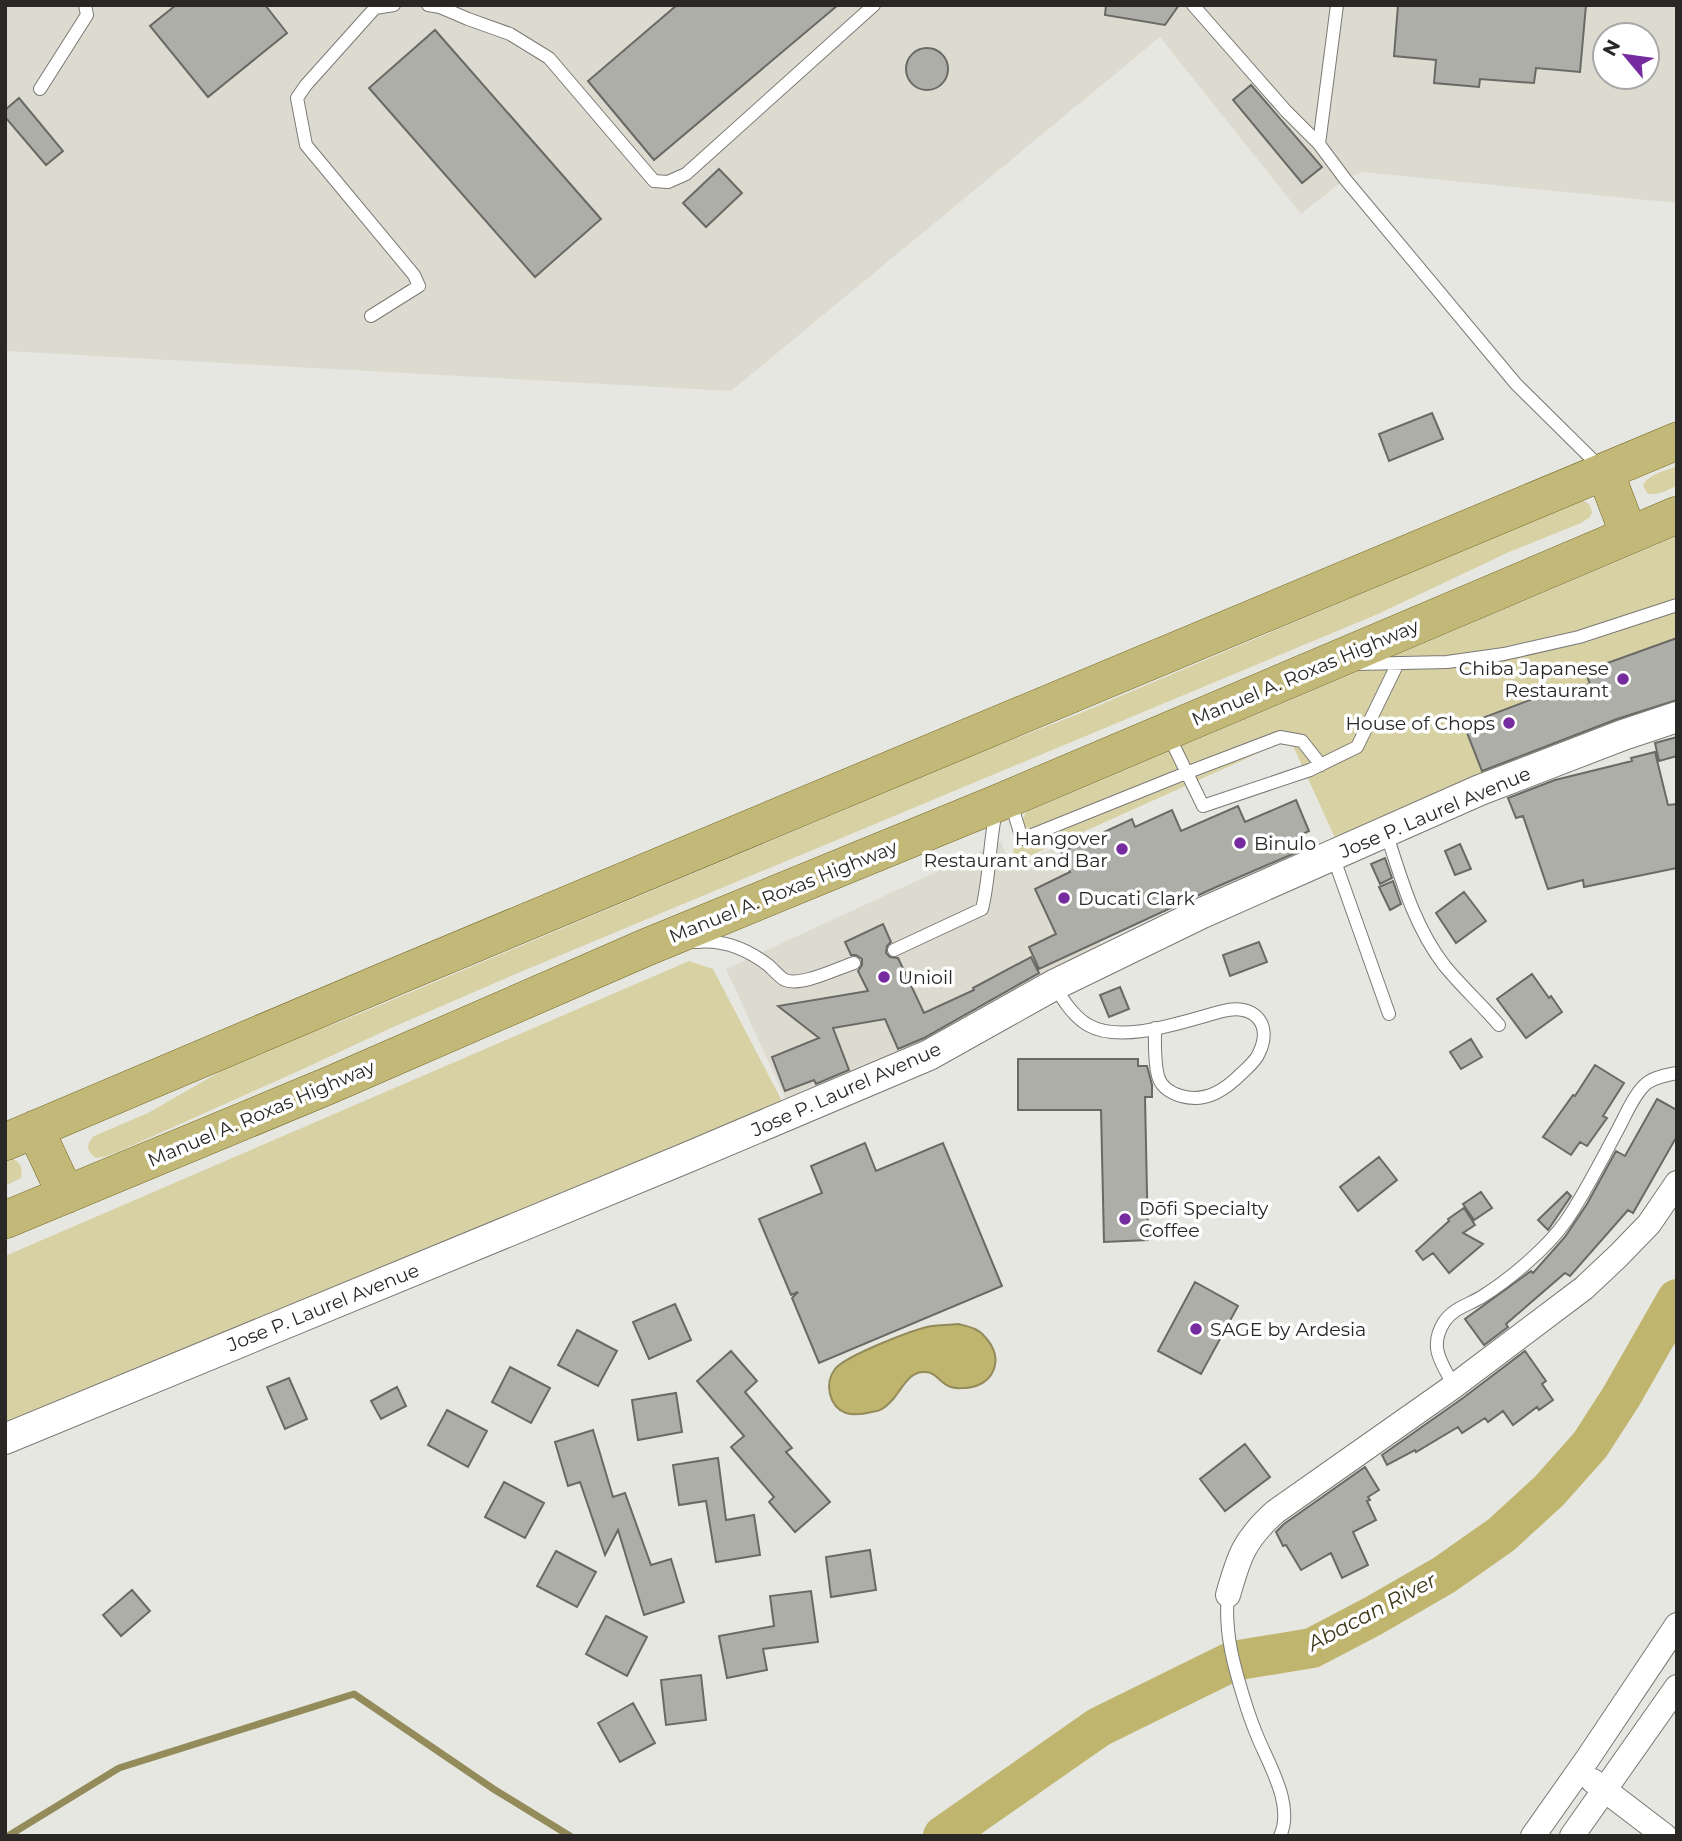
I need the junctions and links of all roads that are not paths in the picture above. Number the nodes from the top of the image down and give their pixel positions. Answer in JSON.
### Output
{"nodes":[{"id":1,"x":85,"y":5,"type":"edge"},
{"id":2,"x":394,"y":5,"type":"edge"},
{"id":3,"x":428,"y":5,"type":"edge"},
{"id":4,"x":874,"y":5,"type":"edge"},
{"id":5,"x":1193,"y":5,"type":"edge"},
{"id":6,"x":1337,"y":5,"type":"edge"},
{"id":7,"x":374,"y":7,"type":"edge"},
{"id":8,"x":40,"y":89,"type":"dead end"},
{"id":9,"x":1319,"y":144,"type":"junction"},
{"id":10,"x":371,"y":316,"type":"dead end"},
{"id":11,"x":1677,"y":441,"type":"edge"},
{"id":12,"x":1605,"y":472,"type":"junction"},
{"id":13,"x":1677,"y":515,"type":"edge"},
{"id":14,"x":1629,"y":535,"type":"junction"},
{"id":15,"x":1677,"y":605,"type":"edge"},
{"id":16,"x":1398,"y":663,"type":"junction"},
{"id":17,"x":1321,"y":665,"type":"junction"},
{"id":18,"x":1677,"y":717,"type":"edge"},
{"id":19,"x":1167,"y":730,"type":"junction"},
{"id":20,"x":1321,"y":765,"type":"junction"},
{"id":21,"x":1186,"y":773,"type":"junction"},
{"id":22,"x":1003,"y":801,"type":"junction"},
{"id":23,"x":1386,"y":831,"type":"junction"},
{"id":24,"x":1332,"y":855,"type":"junction"},
{"id":25,"x":647,"y":947,"type":"junction"},
{"id":26,"x":894,"y":950,"type":"dead end"},
{"id":27,"x":854,"y":962,"type":"dead end"},
{"id":28,"x":1054,"y":985,"type":"junction"},
{"id":29,"x":1388,"y":1014,"type":"dead end"},
{"id":30,"x":1499,"y":1025,"type":"dead end"},
{"id":31,"x":1154,"y":1028,"type":"junction"},
{"id":32,"x":1677,"y":1073,"type":"edge"},
{"id":33,"x":20,"y":1136,"type":"edge"},
{"id":34,"x":1675,"y":1191,"type":"edge"},
{"id":35,"x":66,"y":1195,"type":"junction"},
{"id":36,"x":5,"y":1220,"type":"edge"},
{"id":37,"x":1454,"y":1386,"type":"junction"},
{"id":38,"x":5,"y":1439,"type":"edge"},
{"id":39,"x":1228,"y":1595,"type":"joint"},
{"id":40,"x":1677,"y":1625,"type":"edge"},
{"id":41,"x":1677,"y":1687,"type":"edge"},
{"id":42,"x":1579,"y":1772,"type":"junction"},
{"id":43,"x":1605,"y":1789,"type":"junction"},
{"id":44,"x":1280,"y":1836,"type":"edge"},
{"id":45,"x":1533,"y":1836,"type":"edge"},
{"id":46,"x":1572,"y":1836,"type":"edge"},
{"id":47,"x":1665,"y":1836,"type":"edge"}],
"edges":[{"from":1,"to":8,"type":"lane"},
{"from":2,"to":7,"type":"lane"},
{"from":3,"to":4,"type":"lane"},
{"from":5,"to":9,"type":"lane"},
{"from":6,"to":9,"type":"lane"},
{"from":7,"to":10,"type":"lane"},
{"from":9,"to":12,"type":"lane"},
{"from":11,"to":12,"type":"main road"},
{"from":12,"to":14,"type":"main road"},
{"from":12,"to":33,"type":"main road"},
{"from":13,"to":14,"type":"main road","name":"Manuel A. Roxas Highway"},
{"from":14,"to":17,"type":"main road","name":"Manuel A. Roxas Highway"},
{"from":15,"to":16,"type":"lane"},
{"from":16,"to":17,"type":"lane"},
{"from":16,"to":20,"type":"lane"},
{"from":17,"to":19,"type":"main road","name":"Manuel A. Roxas Highway"},
{"from":18,"to":23,"type":"street","name":"Jose P. Laurel Avenue"},
{"from":19,"to":21,"type":"lane"},
{"from":19,"to":22,"type":"main road","name":"Manuel A. Roxas Highway"},
{"from":20,"to":21,"type":"lane"},
{"from":20,"to":21,"type":"lane"},
{"from":21,"to":22,"type":"lane"},
{"from":22,"to":25,"type":"main road","name":"Manuel A. Roxas Highway"},
{"from":22,"to":26,"type":"lane"},
{"from":23,"to":24,"type":"street","name":"Jose P. Laurel Avenue"},
{"from":23,"to":30,"type":"lane"},
{"from":24,"to":28,"type":"street","name":"Jose P. Laurel Avenue"},
{"from":24,"to":29,"type":"lane"},
{"from":25,"to":27,"type":"lane"},
{"from":25,"to":35,"type":"main road","name":"Manuel A. Roxas Highway"},
{"from":28,"to":31,"type":"lane"},
{"from":28,"to":38,"type":"street","name":"Jose P. Laurel Avenue"},
{"from":31,"to":31,"type":"lane"},
{"from":32,"to":37,"type":"lane"},
{"from":33,"to":35,"type":"main road"},
{"from":34,"to":37,"type":"street"},
{"from":35,"to":36,"type":"main road","name":"Manuel A. Roxas Highway"},
{"from":37,"to":39,"type":"street"},
{"from":39,"to":44,"type":"lane"},
{"from":40,"to":42,"type":"street"},
{"from":41,"to":43,"type":"street"},
{"from":42,"to":43,"type":"street"},
{"from":42,"to":45,"type":"street"},
{"from":43,"to":46,"type":"street"},
{"from":43,"to":47,"type":"street"}]}
